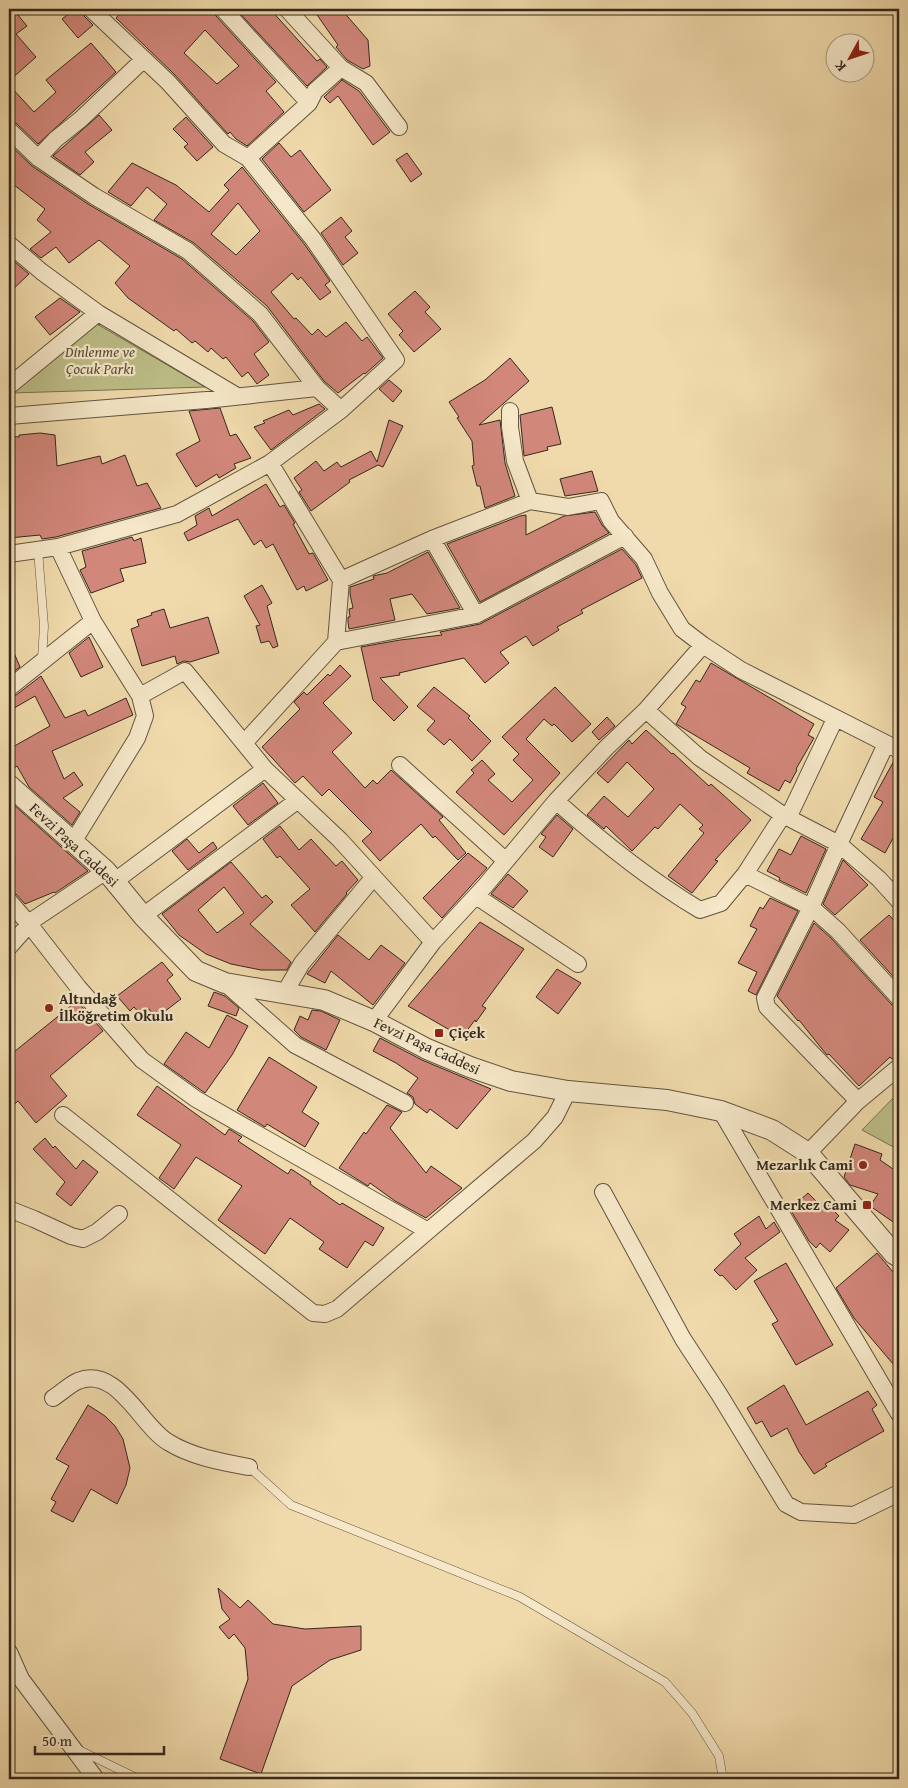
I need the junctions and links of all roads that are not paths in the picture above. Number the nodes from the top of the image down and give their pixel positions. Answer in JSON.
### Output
{"nodes":[{"id":1,"x":91,"y":9,"type":"edge"},
{"id":2,"x":224,"y":9,"type":"edge"},
{"id":3,"x":287,"y":9,"type":"edge"},
{"id":4,"x":143,"y":60,"type":"junction"},
{"id":5,"x":341,"y":68,"type":"junction"},
{"id":6,"x":309,"y":103,"type":"junction"},
{"id":7,"x":399,"y":127,"type":"dead end"},
{"id":8,"x":9,"y":130,"type":"edge"},
{"id":9,"x":38,"y":158,"type":"junction"},
{"id":10,"x":248,"y":158,"type":"junction"},
{"id":11,"x":9,"y":244,"type":"edge"},
{"id":12,"x":98,"y":313,"type":"junction"},
{"id":13,"x":9,"y":386,"type":"edge"},
{"id":14,"x":318,"y":388,"type":"junction"},
{"id":15,"x":237,"y":396,"type":"junction"},
{"id":16,"x":341,"y":410,"type":"junction"},
{"id":17,"x":510,"y":410,"type":"dead end"},
{"id":18,"x":9,"y":416,"type":"edge"},
{"id":19,"x":270,"y":463,"type":"junction"},
{"id":20,"x":530,"y":501,"type":"junction"},
{"id":21,"x":625,"y":536,"type":"junction"},
{"id":22,"x":432,"y":539,"type":"junction"},
{"id":23,"x":58,"y":547,"type":"junction"},
{"id":24,"x":38,"y":550,"type":"junction"},
{"id":25,"x":9,"y":554,"type":"edge"},
{"id":26,"x":341,"y":580,"type":"junction"},
{"id":27,"x":476,"y":616,"type":"junction"},
{"id":28,"x":93,"y":621,"type":"junction"},
{"id":29,"x":336,"y":642,"type":"junction"},
{"id":30,"x":703,"y":645,"type":"junction"},
{"id":31,"x":42,"y":661,"type":"junction"},
{"id":32,"x":9,"y":688,"type":"edge"},
{"id":33,"x":140,"y":696,"type":"junction"},
{"id":34,"x":646,"y":710,"type":"junction"},
{"id":35,"x":835,"y":719,"type":"junction"},
{"id":36,"x":244,"y":743,"type":"junction"},
{"id":37,"x":893,"y":747,"type":"edge"},
{"id":38,"x":400,"y":765,"type":"dead end"},
{"id":39,"x":265,"y":769,"type":"junction"},
{"id":40,"x":9,"y":785,"type":"edge"},
{"id":41,"x":298,"y":800,"type":"junction"},
{"id":42,"x":556,"y":801,"type":"junction"},
{"id":43,"x":785,"y":817,"type":"junction"},
{"id":44,"x":73,"y":842,"type":"junction"},
{"id":45,"x":839,"y":844,"type":"junction"},
{"id":46,"x":506,"y":861,"type":"junction"},
{"id":47,"x":745,"y":874,"type":"junction"},
{"id":48,"x":110,"y":876,"type":"junction"},
{"id":49,"x":373,"y":878,"type":"junction"},
{"id":50,"x":476,"y":896,"type":"junction"},
{"id":51,"x":9,"y":901,"type":"edge"},
{"id":52,"x":899,"y":901,"type":"edge"},
{"id":53,"x":811,"y":907,"type":"junction"},
{"id":54,"x":143,"y":916,"type":"junction"},
{"id":55,"x":29,"y":924,"type":"junction"},
{"id":56,"x":433,"y":942,"type":"junction"},
{"id":57,"x":9,"y":947,"type":"edge"},
{"id":58,"x":578,"y":964,"type":"dead end"},
{"id":59,"x":225,"y":982,"type":"junction"},
{"id":60,"x":284,"y":992,"type":"junction"},
{"id":61,"x":899,"y":998,"type":"edge"},
{"id":62,"x":374,"y":1021,"type":"junction"},
{"id":63,"x":899,"y":1067,"type":"edge"},
{"id":64,"x":568,"y":1091,"type":"junction"},
{"id":65,"x":858,"y":1101,"type":"junction"},
{"id":66,"x":405,"y":1102,"type":"dead end"},
{"id":67,"x":721,"y":1111,"type":"junction"},
{"id":68,"x":63,"y":1116,"type":"dead end"},
{"id":69,"x":808,"y":1152,"type":"junction"},
{"id":70,"x":603,"y":1192,"type":"dead end"},
{"id":71,"x":9,"y":1209,"type":"edge"},
{"id":72,"x":118,"y":1214,"type":"dead end"},
{"id":73,"x":428,"y":1231,"type":"junction"},
{"id":74,"x":899,"y":1257,"type":"edge"},
{"id":75,"x":52,"y":1398,"type":"dead end"},
{"id":76,"x":899,"y":1414,"type":"edge"},
{"id":77,"x":249,"y":1467,"type":"joint"},
{"id":78,"x":899,"y":1493,"type":"edge"},
{"id":79,"x":9,"y":1652,"type":"edge"},
{"id":80,"x":69,"y":1744,"type":"junction"},
{"id":81,"x":96,"y":1779,"type":"edge"},
{"id":82,"x":139,"y":1779,"type":"edge"},
{"id":83,"x":723,"y":1779,"type":"edge"}],
"edges":[{"from":1,"to":4,"type":"street"},
{"from":2,"to":6,"type":"street"},
{"from":3,"to":5,"type":"street"},
{"from":4,"to":9,"type":"street"},
{"from":4,"to":10,"type":"street"},
{"from":5,"to":6,"type":"street"},
{"from":5,"to":7,"type":"street"},
{"from":6,"to":10,"type":"street"},
{"from":8,"to":9,"type":"street"},
{"from":9,"to":14,"type":"street"},
{"from":10,"to":16,"type":"street"},
{"from":11,"to":12,"type":"street"},
{"from":12,"to":13,"type":"street"},
{"from":12,"to":15,"type":"street"},
{"from":14,"to":15,"type":"street"},
{"from":14,"to":16,"type":"street"},
{"from":15,"to":18,"type":"street"},
{"from":16,"to":19,"type":"street"},
{"from":17,"to":20,"type":"street"},
{"from":19,"to":23,"type":"street"},
{"from":19,"to":26,"type":"street"},
{"from":20,"to":21,"type":"street"},
{"from":20,"to":22,"type":"street"},
{"from":21,"to":27,"type":"street"},
{"from":21,"to":30,"type":"street"},
{"from":22,"to":26,"type":"street"},
{"from":22,"to":27,"type":"street"},
{"from":23,"to":24,"type":"street"},
{"from":23,"to":28,"type":"street"},
{"from":24,"to":25,"type":"street"},
{"from":24,"to":31,"type":"lane"},
{"from":26,"to":29,"type":"street"},
{"from":27,"to":29,"type":"street"},
{"from":28,"to":31,"type":"street"},
{"from":28,"to":33,"type":"street"},
{"from":29,"to":36,"type":"street"},
{"from":30,"to":34,"type":"street"},
{"from":30,"to":35,"type":"street"},
{"from":31,"to":32,"type":"street"},
{"from":33,"to":36,"type":"street"},
{"from":33,"to":44,"type":"street"},
{"from":34,"to":42,"type":"street"},
{"from":34,"to":43,"type":"street"},
{"from":35,"to":37,"type":"street"},
{"from":35,"to":43,"type":"street"},
{"from":36,"to":39,"type":"street"},
{"from":37,"to":45,"type":"street"},
{"from":38,"to":46,"type":"street"},
{"from":39,"to":41,"type":"street"},
{"from":39,"to":48,"type":"street"},
{"from":40,"to":44,"type":"street","name":"Fevzi Paşa Caddesi"},
{"from":41,"to":49,"type":"street"},
{"from":41,"to":54,"type":"street"},
{"from":42,"to":46,"type":"street"},
{"from":42,"to":47,"type":"street"},
{"from":43,"to":45,"type":"street"},
{"from":43,"to":47,"type":"street"},
{"from":44,"to":48,"type":"street","name":"Fevzi Paşa Caddesi"},
{"from":45,"to":52,"type":"street"},
{"from":45,"to":53,"type":"street"},
{"from":46,"to":50,"type":"street"},
{"from":47,"to":53,"type":"street"},
{"from":48,"to":54,"type":"street","name":"Fevzi Paşa Caddesi"},
{"from":48,"to":55,"type":"street"},
{"from":49,"to":56,"type":"street"},
{"from":49,"to":60,"type":"street"},
{"from":50,"to":56,"type":"street"},
{"from":50,"to":58,"type":"street"},
{"from":51,"to":55,"type":"street"},
{"from":53,"to":61,"type":"street"},
{"from":53,"to":65,"type":"street"},
{"from":54,"to":59,"type":"street","name":"Fevzi Paşa Caddesi"},
{"from":55,"to":57,"type":"street"},
{"from":55,"to":73,"type":"street"},
{"from":56,"to":62,"type":"street"},
{"from":59,"to":60,"type":"street","name":"Fevzi Paşa Caddesi"},
{"from":59,"to":66,"type":"street"},
{"from":60,"to":62,"type":"street","name":"Fevzi Paşa Caddesi"},
{"from":62,"to":64,"type":"street","name":"Fevzi Paşa Caddesi"},
{"from":63,"to":65,"type":"street"},
{"from":64,"to":67,"type":"street","name":"Fevzi Paşa Caddesi"},
{"from":64,"to":73,"type":"street"},
{"from":65,"to":69,"type":"street"},
{"from":67,"to":69,"type":"street","name":"Fevzi Paşa Caddesi"},
{"from":67,"to":76,"type":"street"},
{"from":68,"to":73,"type":"street"},
{"from":69,"to":74,"type":"street","name":"Fevzi Paşa Caddesi"},
{"from":70,"to":78,"type":"street"},
{"from":71,"to":72,"type":"street"},
{"from":75,"to":77,"type":"street"},
{"from":77,"to":83,"type":"lane"},
{"from":79,"to":80,"type":"street"},
{"from":80,"to":81,"type":"street"},
{"from":80,"to":82,"type":"lane"}]}
